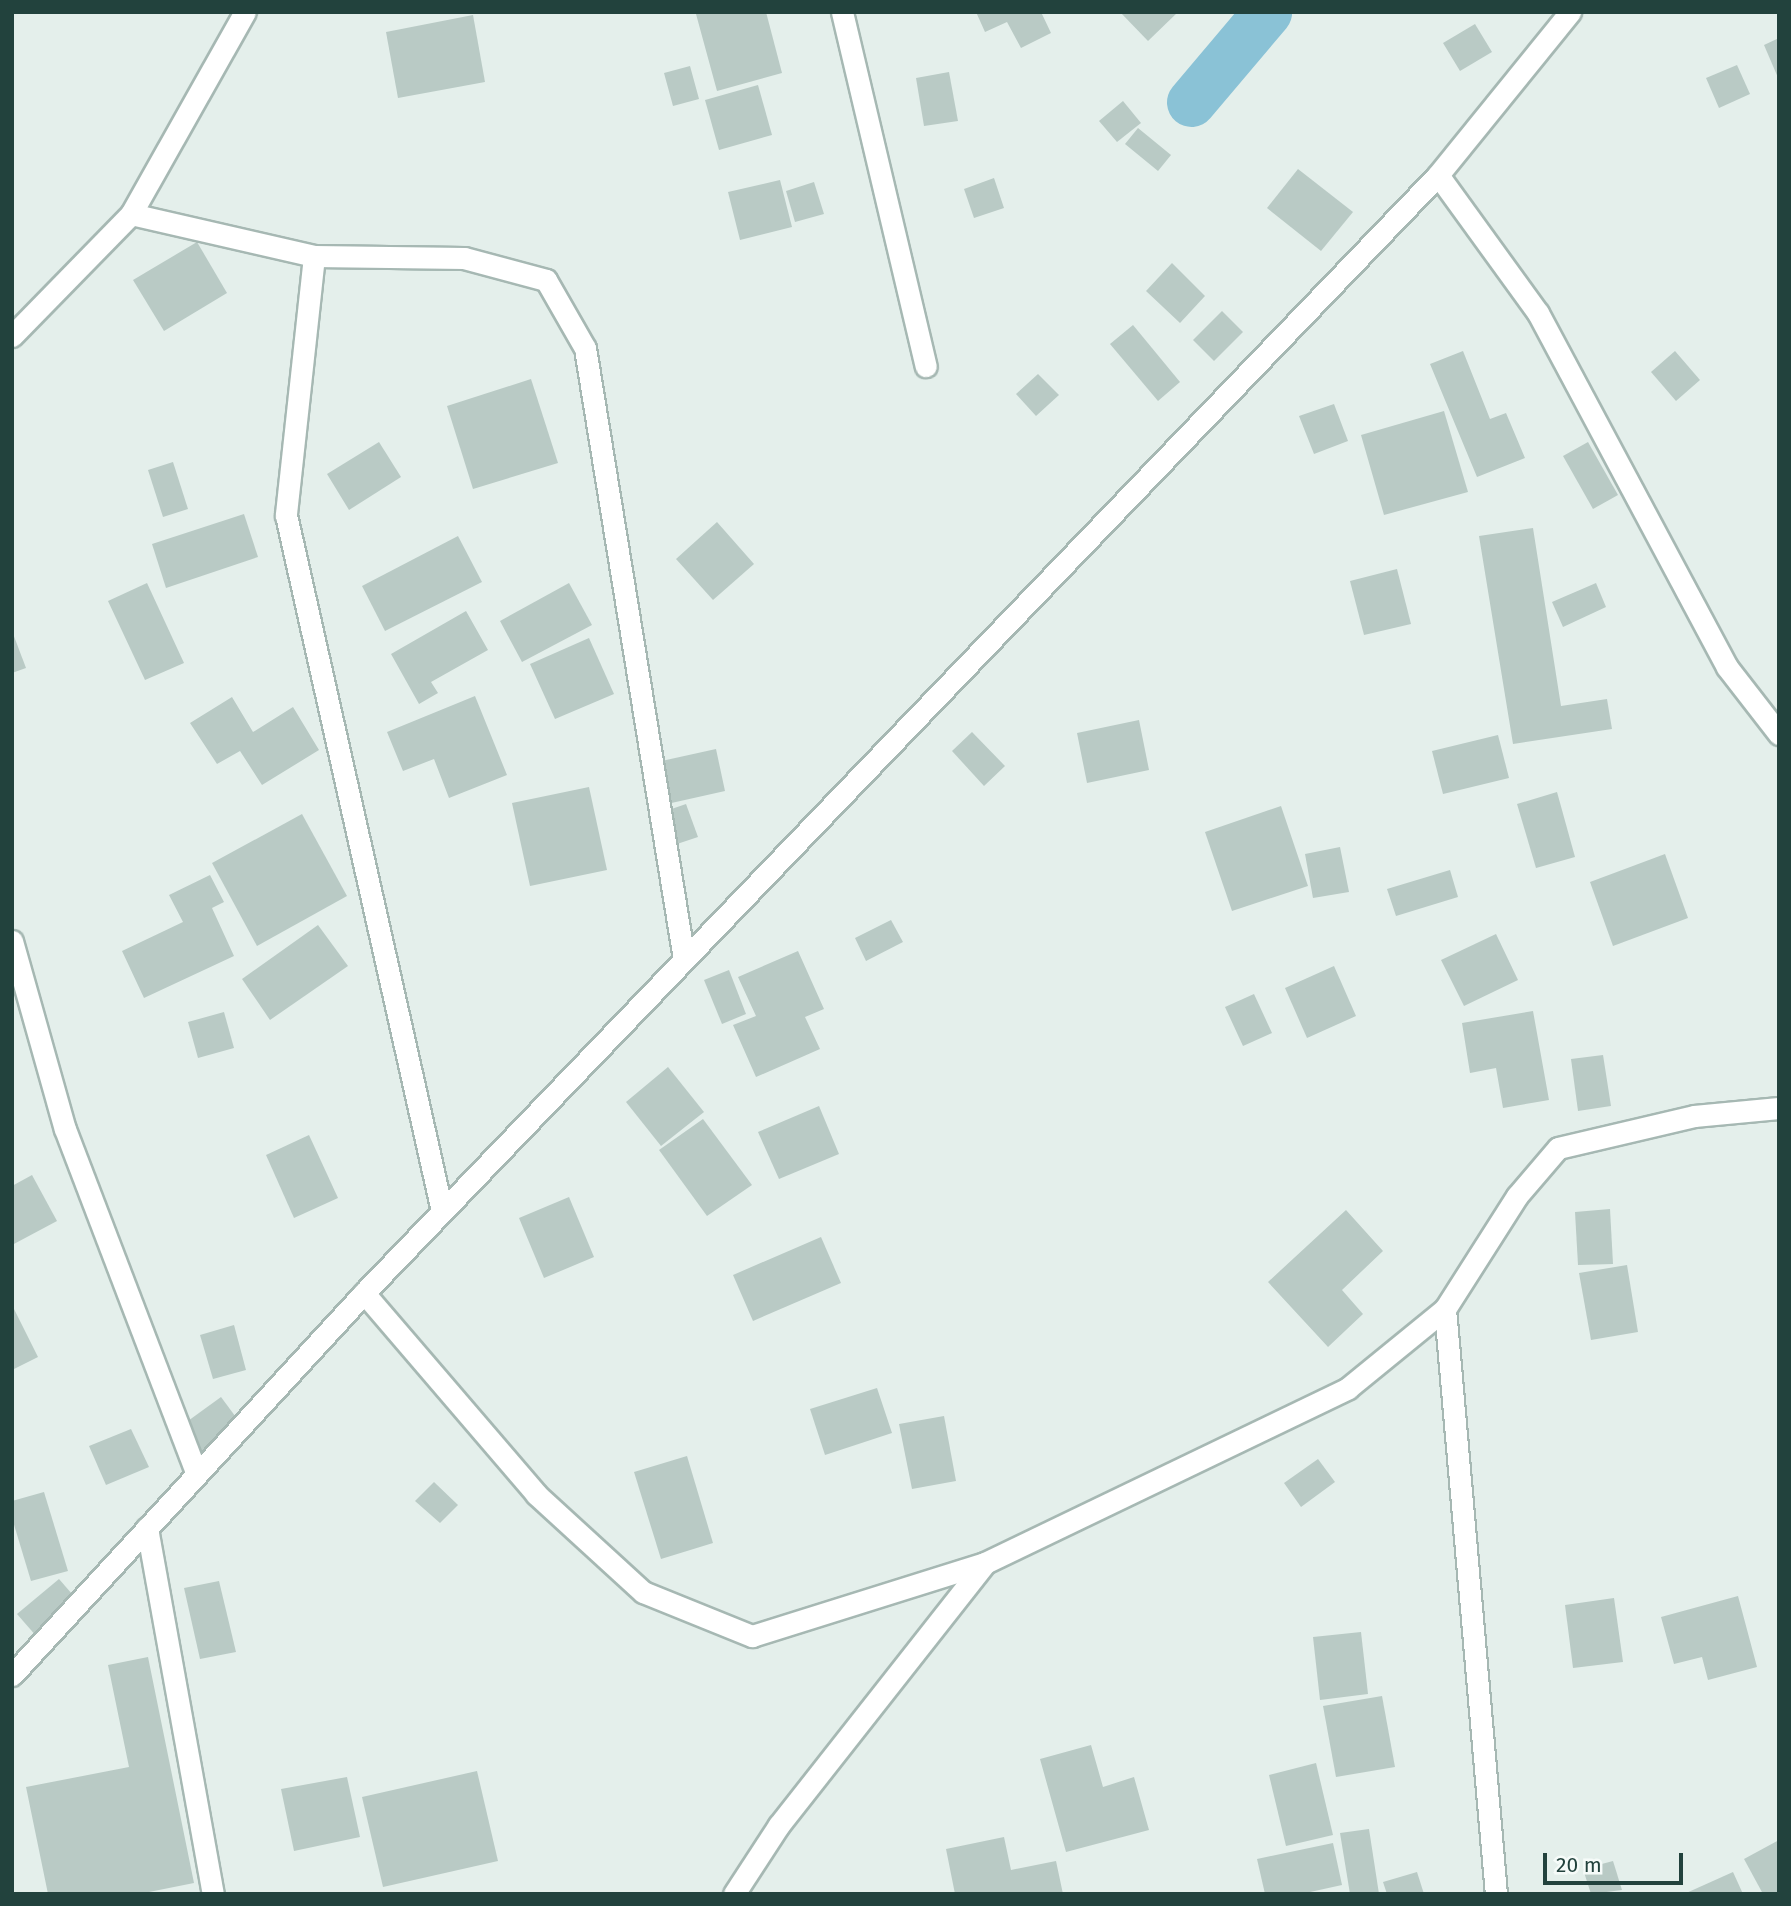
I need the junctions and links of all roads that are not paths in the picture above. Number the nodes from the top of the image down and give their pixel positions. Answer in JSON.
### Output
{"nodes":[{"id":1,"x":245,"y":12,"type":"edge"},
{"id":2,"x":842,"y":12,"type":"edge"},
{"id":3,"x":1570,"y":12,"type":"edge"},
{"id":4,"x":1438,"y":175,"type":"junction"},
{"id":5,"x":131,"y":214,"type":"junction"},
{"id":6,"x":314,"y":256,"type":"junction"},
{"id":7,"x":12,"y":336,"type":"edge"},
{"id":8,"x":926,"y":366,"type":"dead end"},
{"id":9,"x":1779,"y":733,"type":"edge"},
{"id":10,"x":12,"y":941,"type":"edge"},
{"id":11,"x":684,"y":959,"type":"junction"},
{"id":12,"x":1779,"y":1108,"type":"edge"},
{"id":13,"x":442,"y":1211,"type":"junction"},
{"id":14,"x":364,"y":1293,"type":"junction"},
{"id":15,"x":1445,"y":1309,"type":"junction"},
{"id":16,"x":197,"y":1474,"type":"junction"},
{"id":17,"x":147,"y":1528,"type":"junction"},
{"id":18,"x":985,"y":1563,"type":"junction"},
{"id":19,"x":12,"y":1675,"type":"edge"},
{"id":20,"x":213,"y":1894,"type":"edge"},
{"id":21,"x":734,"y":1894,"type":"edge"},
{"id":22,"x":1496,"y":1894,"type":"edge"}],
"edges":[{"from":1,"to":5,"type":"street"},
{"from":2,"to":8,"type":"street"},
{"from":3,"to":4,"type":"street"},
{"from":4,"to":9,"type":"street"},
{"from":4,"to":11,"type":"street"},
{"from":5,"to":6,"type":"street"},
{"from":5,"to":7,"type":"street"},
{"from":6,"to":11,"type":"street"},
{"from":6,"to":13,"type":"street"},
{"from":10,"to":16,"type":"street"},
{"from":11,"to":13,"type":"street"},
{"from":12,"to":15,"type":"street"},
{"from":13,"to":14,"type":"street"},
{"from":14,"to":16,"type":"street"},
{"from":14,"to":18,"type":"street"},
{"from":15,"to":18,"type":"street"},
{"from":15,"to":22,"type":"street"},
{"from":16,"to":17,"type":"street"},
{"from":17,"to":19,"type":"street"},
{"from":17,"to":20,"type":"street"},
{"from":18,"to":21,"type":"street"}]}
